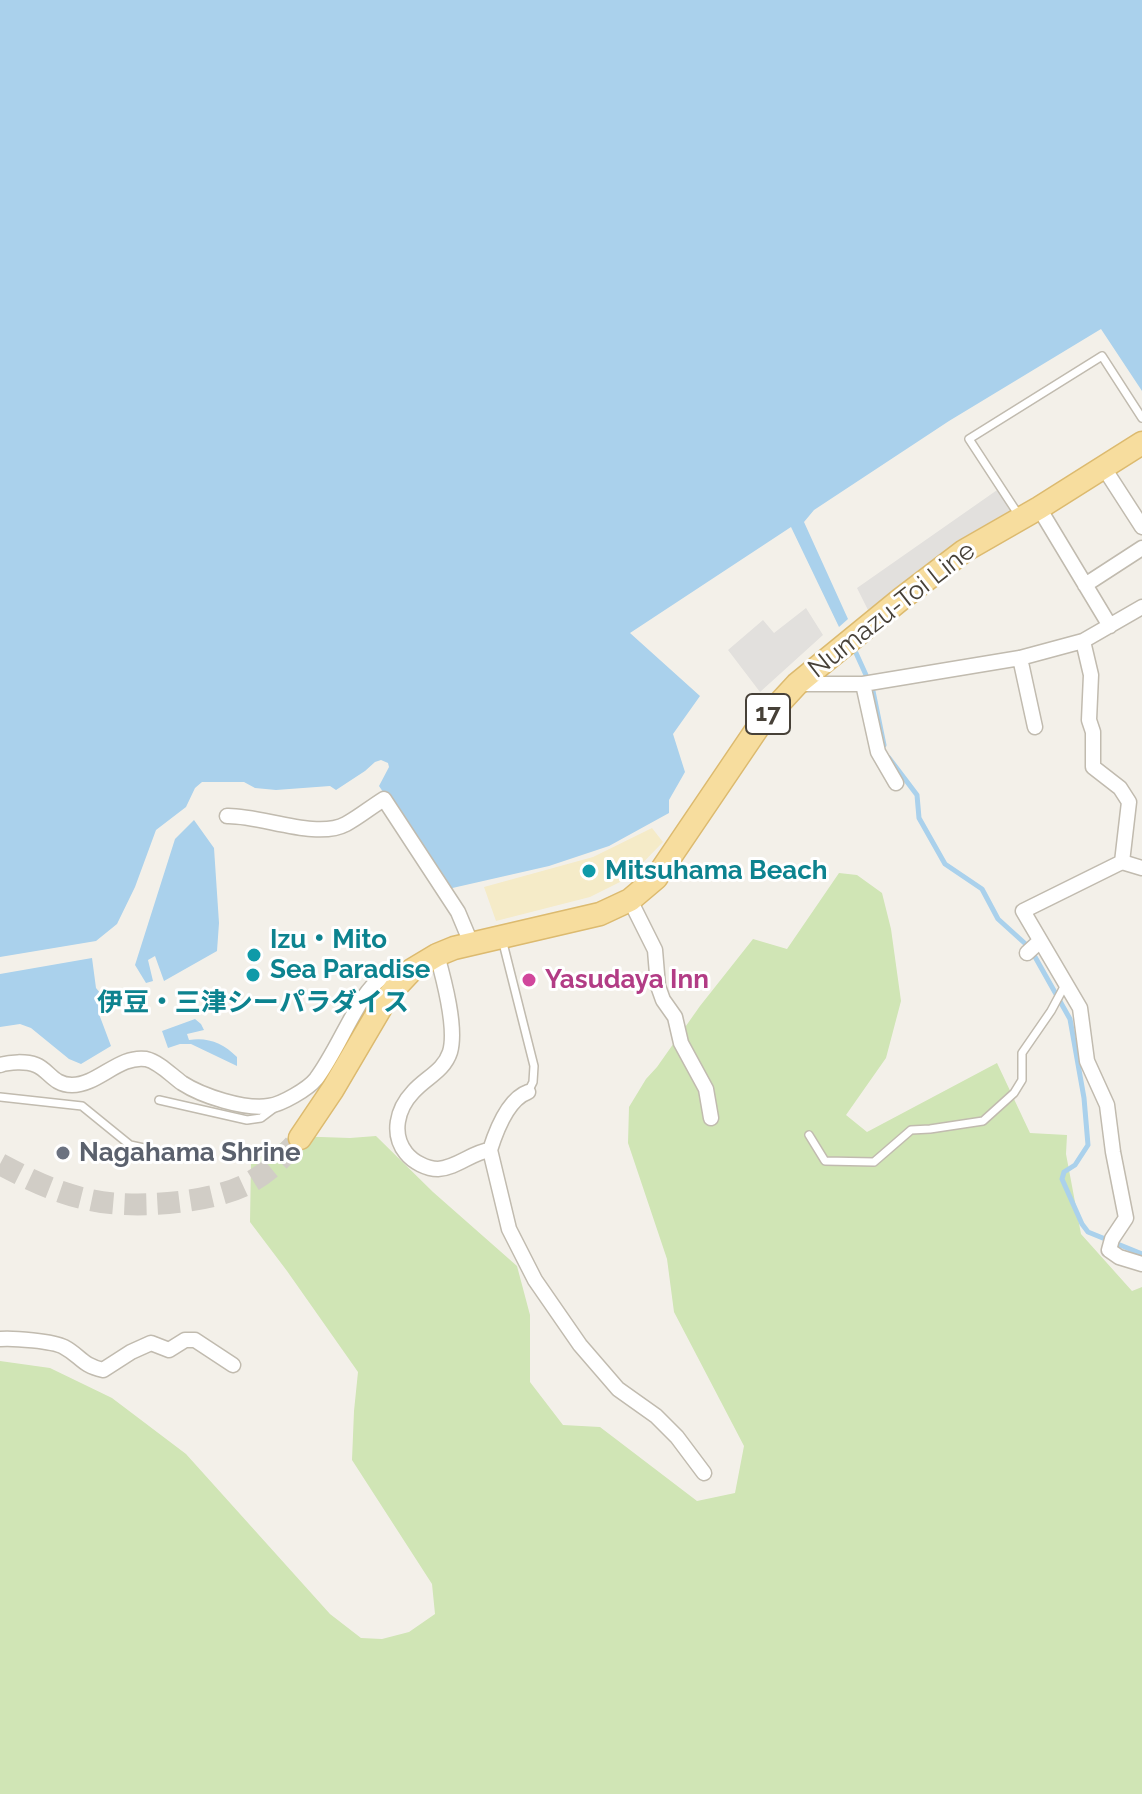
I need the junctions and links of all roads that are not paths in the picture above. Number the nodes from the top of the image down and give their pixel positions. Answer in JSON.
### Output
{"nodes":[{"id":1,"x":1142,"y":418,"type":"edge"},
{"id":2,"x":1142,"y":443,"type":"edge"},
{"id":3,"x":1104,"y":468,"type":"junction"},
{"id":4,"x":1030,"y":513,"type":"junction"},
{"id":5,"x":1142,"y":527,"type":"edge"},
{"id":6,"x":1142,"y":548,"type":"edge"},
{"id":7,"x":1085,"y":585,"type":"junction"},
{"id":8,"x":1142,"y":607,"type":"edge"},
{"id":9,"x":1110,"y":626,"type":"junction"},
{"id":10,"x":1083,"y":641,"type":"junction"},
{"id":11,"x":1020,"y":658,"type":"junction"},
{"id":12,"x":797,"y":684,"type":"junction"},
{"id":13,"x":863,"y":684,"type":"junction"},
{"id":14,"x":1035,"y":727,"type":"dead end"},
{"id":15,"x":896,"y":783,"type":"dead end"},
{"id":16,"x":227,"y":816,"type":"dead end"},
{"id":17,"x":1122,"y":862,"type":"junction"},
{"id":18,"x":1142,"y":868,"type":"edge"},
{"id":19,"x":630,"y":900,"type":"junction"},
{"id":20,"x":502,"y":937,"type":"junction"},
{"id":21,"x":471,"y":943,"type":"junction"},
{"id":22,"x":437,"y":955,"type":"junction"},
{"id":23,"x":412,"y":970,"type":"junction"},
{"id":24,"x":1065,"y":985,"type":"junction"},
{"id":25,"x":0,"y":1065,"type":"edge"},
{"id":26,"x":528,"y":1092,"type":"joint"},
{"id":27,"x":0,"y":1097,"type":"edge"},
{"id":28,"x":159,"y":1100,"type":"dead end"},
{"id":29,"x":284,"y":1101,"type":"junction"},
{"id":30,"x":711,"y":1118,"type":"dead end"},
{"id":31,"x":809,"y":1135,"type":"dead end"},
{"id":32,"x":300,"y":1138,"type":"tunnel mouth"},
{"id":33,"x":490,"y":1150,"type":"junction"},
{"id":34,"x":167,"y":1153,"type":"dead end"},
{"id":35,"x":1142,"y":1264,"type":"edge"},
{"id":36,"x":0,"y":1339,"type":"edge"},
{"id":37,"x":233,"y":1365,"type":"dead end"},
{"id":38,"x":704,"y":1473,"type":"dead end"}],
"edges":[{"from":1,"to":4,"type":"lane"},
{"from":2,"to":3,"type":"main road","name":"Numazu-Toi Line","number":"17"},
{"from":3,"to":4,"type":"main road","name":"Numazu-Toi Line","number":"17"},
{"from":3,"to":5,"type":"street"},
{"from":4,"to":7,"type":"street"},
{"from":4,"to":12,"type":"main road","name":"Numazu-Toi Line","number":"17"},
{"from":6,"to":7,"type":"street"},
{"from":7,"to":9,"type":"street"},
{"from":8,"to":9,"type":"street"},
{"from":9,"to":10,"type":"street"},
{"from":10,"to":11,"type":"street"},
{"from":10,"to":17,"type":"street"},
{"from":11,"to":13,"type":"street"},
{"from":11,"to":14,"type":"street"},
{"from":12,"to":13,"type":"street"},
{"from":12,"to":19,"type":"main road","name":"Numazu-Toi Line","number":"17"},
{"from":13,"to":15,"type":"street"},
{"from":16,"to":21,"type":"street"},
{"from":17,"to":18,"type":"street"},
{"from":17,"to":24,"type":"street"},
{"from":19,"to":20,"type":"main road","name":"Numazu-Toi Line","number":"17"},
{"from":19,"to":30,"type":"street"},
{"from":20,"to":21,"type":"main road","name":"Numazu-Toi Line","number":"17"},
{"from":20,"to":26,"type":"lane"},
{"from":21,"to":22,"type":"main road","name":"Numazu-Toi Line","number":"17"},
{"from":22,"to":23,"type":"main road","name":"Numazu-Toi Line","number":"17"},
{"from":22,"to":33,"type":"street"},
{"from":23,"to":29,"type":"street"},
{"from":23,"to":32,"type":"main road","name":"Numazu-Toi Line","number":"17"},
{"from":24,"to":31,"type":"lane"},
{"from":24,"to":35,"type":"street"},
{"from":25,"to":29,"type":"street"},
{"from":26,"to":33,"type":"street"},
{"from":27,"to":34,"type":"lane"},
{"from":28,"to":29,"type":"lane"},
{"from":33,"to":38,"type":"street"},
{"from":36,"to":37,"type":"street"}]}
